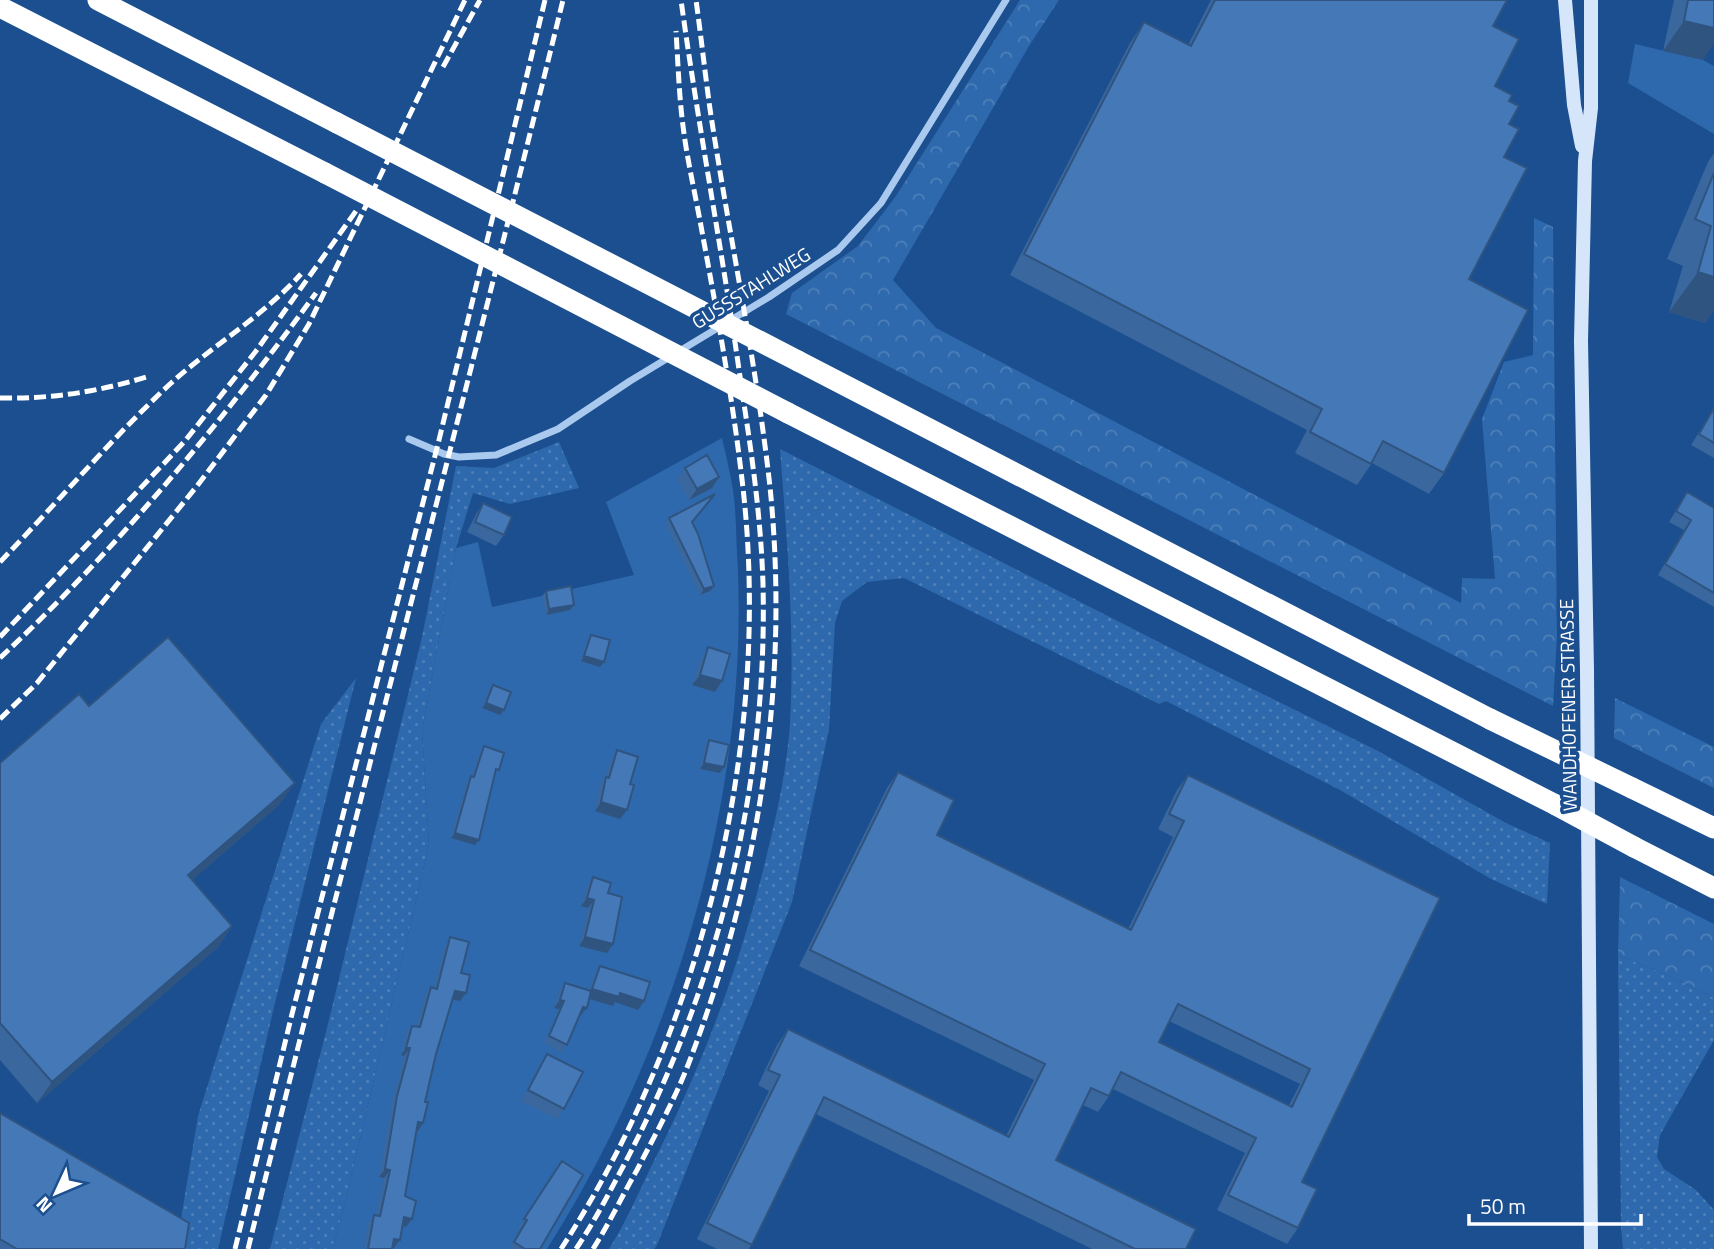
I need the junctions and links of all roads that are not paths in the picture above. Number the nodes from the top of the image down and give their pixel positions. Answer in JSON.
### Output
{"nodes":[{"id":1,"x":98,"y":0,"type":"edge"},
{"id":2,"x":1006,"y":0,"type":"edge"},
{"id":3,"x":1565,"y":0,"type":"edge"},
{"id":4,"x":1591,"y":0,"type":"edge"},
{"id":5,"x":0,"y":7,"type":"edge"},
{"id":6,"x":1585,"y":161,"type":"junction"},
{"id":7,"x":409,"y":439,"type":"dead end"},
{"id":8,"x":1714,"y":828,"type":"edge"},
{"id":9,"x":1714,"y":888,"type":"edge"},
{"id":10,"x":1591,"y":1249,"type":"edge"}],
"edges":[{"from":1,"to":8,"type":"highway","bridge":true},
{"from":2,"to":7,"type":"street","name":"GUSSSTAHLWEG"},
{"from":3,"to":6,"type":"main road","name":"WANDHOFENER STRASSE"},
{"from":4,"to":6,"type":"main road","name":"WANDHOFENER STRASSE"},
{"from":5,"to":9,"type":"highway","bridge":true},
{"from":6,"to":10,"type":"main road","name":"WANDHOFENER STRASSE"}]}
